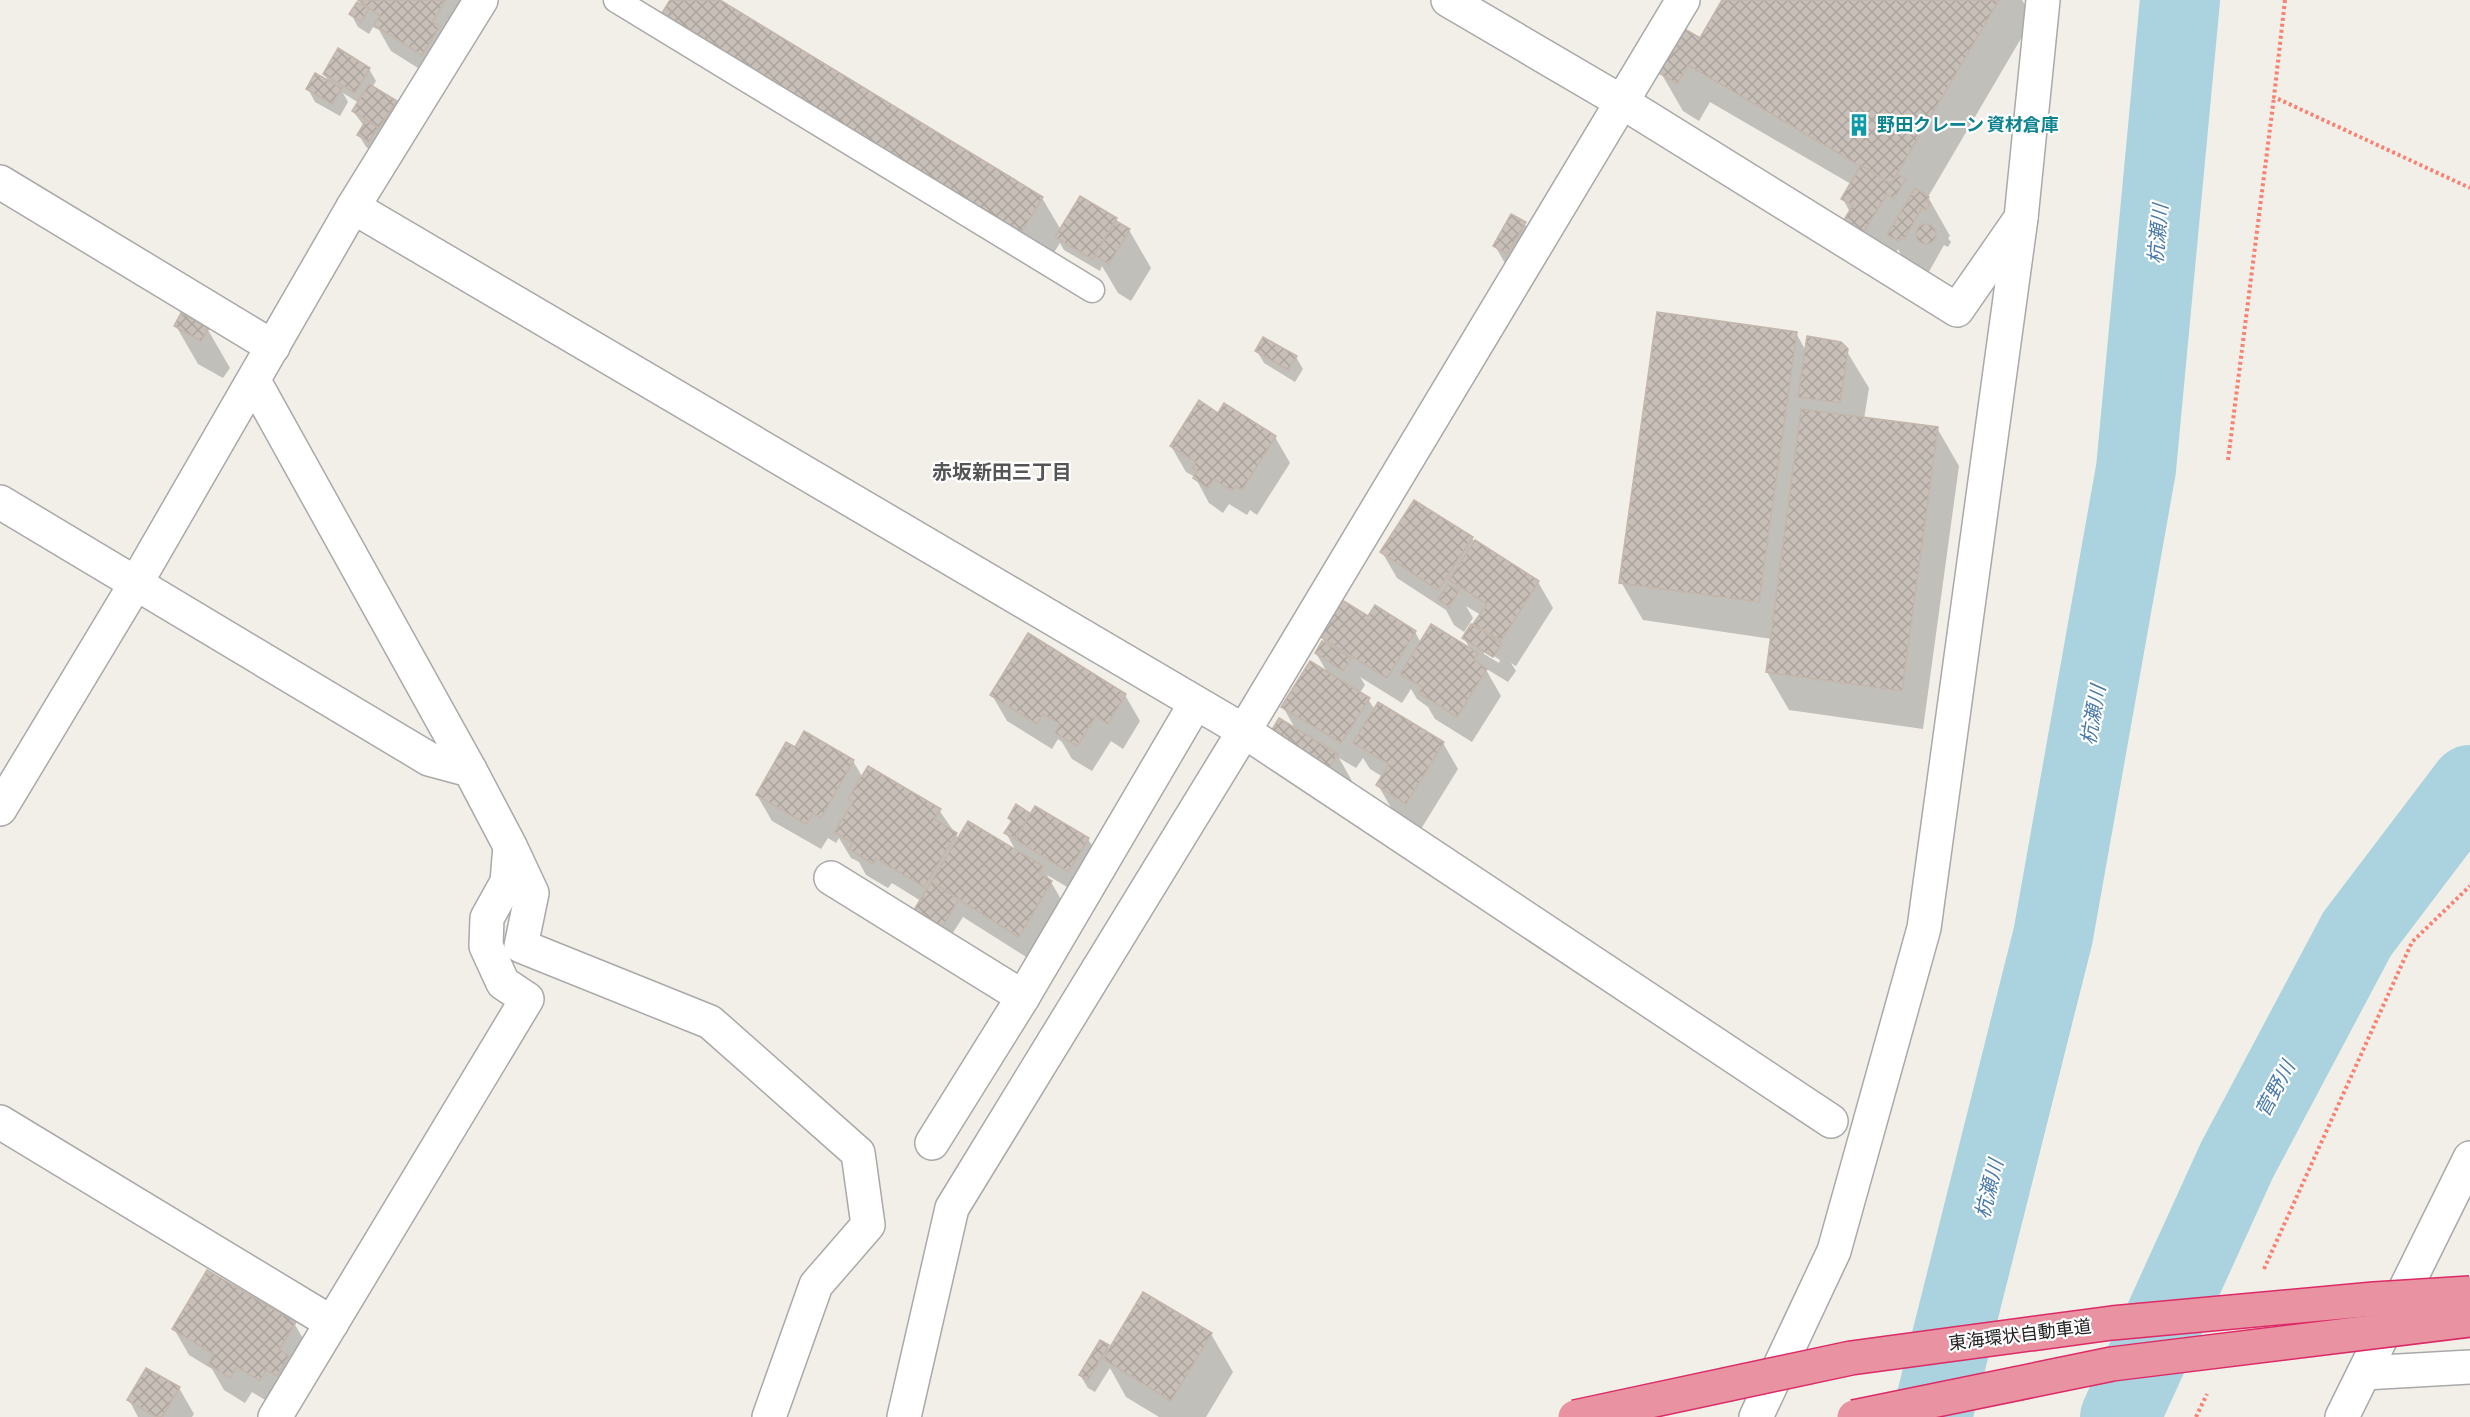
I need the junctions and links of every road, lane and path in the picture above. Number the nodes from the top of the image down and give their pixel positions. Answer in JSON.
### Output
{"nodes":[{"id":1,"x":481,"y":0,"type":"edge"},
{"id":2,"x":616,"y":0,"type":"edge"},
{"id":3,"x":1448,"y":0,"type":"edge"},
{"id":4,"x":1683,"y":0,"type":"edge"},
{"id":5,"x":2043,"y":0,"type":"edge"},
{"id":6,"x":2285,"y":0,"type":"edge"},
{"id":7,"x":2274,"y":97,"type":"junction"},
{"id":8,"x":1622,"y":102,"type":"junction"},
{"id":9,"x":0,"y":182,"type":"edge"},
{"id":10,"x":2470,"y":188,"type":"edge"},
{"id":11,"x":354,"y":207,"type":"junction"},
{"id":12,"x":2021,"y":218,"type":"junction"},
{"id":13,"x":1092,"y":290,"type":"dead end"},
{"id":14,"x":273,"y":347,"type":"junction"},
{"id":15,"x":254,"y":381,"type":"junction"},
{"id":16,"x":2228,"y":460,"type":"dead end"},
{"id":17,"x":0,"y":502,"type":"edge"},
{"id":18,"x":136,"y":583,"type":"junction"},
{"id":19,"x":1195,"y":704,"type":"junction"},
{"id":20,"x":1245,"y":731,"type":"junction"},
{"id":21,"x":470,"y":770,"type":"junction"},
{"id":22,"x":0,"y":809,"type":"edge"},
{"id":23,"x":510,"y":846,"type":"junction"},
{"id":24,"x":831,"y":878,"type":"dead end"},
{"id":25,"x":2470,"y":886,"type":"edge"},
{"id":26,"x":1023,"y":997,"type":"junction"},
{"id":27,"x":1831,"y":1121,"type":"dead end"},
{"id":28,"x":0,"y":1122,"type":"edge"},
{"id":29,"x":932,"y":1143,"type":"dead end"},
{"id":30,"x":2470,"y":1160,"type":"edge"},
{"id":31,"x":2459,"y":1209,"type":"edge"},
{"id":32,"x":2260,"y":1277,"type":"dead end"},
{"id":33,"x":2470,"y":1293,"type":"edge"},
{"id":34,"x":2470,"y":1320,"type":"edge"},
{"id":35,"x":332,"y":1323,"type":"junction"},
{"id":36,"x":2470,"y":1367,"type":"edge"},
{"id":37,"x":2364,"y":1373,"type":"junction"},
{"id":38,"x":2211,"y":1385,"type":"dead end"},
{"id":39,"x":275,"y":1417,"type":"edge"},
{"id":40,"x":769,"y":1417,"type":"edge"},
{"id":41,"x":904,"y":1417,"type":"edge"},
{"id":42,"x":1575,"y":1417,"type":"edge"},
{"id":43,"x":1756,"y":1417,"type":"edge"},
{"id":44,"x":1854,"y":1417,"type":"edge"},
{"id":45,"x":2196,"y":1417,"type":"edge"},
{"id":46,"x":2342,"y":1417,"type":"edge"}],
"edges":[{"from":1,"to":11,"type":"street"},
{"from":2,"to":13,"type":"lane"},
{"from":3,"to":8,"type":"street"},
{"from":4,"to":8,"type":"street"},
{"from":5,"to":12,"type":"street"},
{"from":6,"to":7,"type":"path"},
{"from":7,"to":10,"type":"path"},
{"from":7,"to":16,"type":"path"},
{"from":8,"to":12,"type":"street"},
{"from":8,"to":20,"type":"street"},
{"from":9,"to":14,"type":"street"},
{"from":11,"to":14,"type":"street"},
{"from":11,"to":19,"type":"street"},
{"from":12,"to":43,"type":"street"},
{"from":14,"to":15,"type":"street"},
{"from":15,"to":18,"type":"street"},
{"from":15,"to":21,"type":"street"},
{"from":17,"to":18,"type":"street"},
{"from":18,"to":21,"type":"street"},
{"from":18,"to":22,"type":"street"},
{"from":19,"to":20,"type":"street"},
{"from":19,"to":26,"type":"street"},
{"from":20,"to":27,"type":"street"},
{"from":20,"to":41,"type":"street"},
{"from":21,"to":23,"type":"street"},
{"from":23,"to":35,"type":"street"},
{"from":23,"to":40,"type":"street"},
{"from":24,"to":26,"type":"street"},
{"from":25,"to":32,"type":"path"},
{"from":26,"to":29,"type":"street"},
{"from":28,"to":35,"type":"street"},
{"from":30,"to":31,"type":"street"},
{"from":31,"to":37,"type":"street"},
{"from":33,"to":42,"type":"highway","name":"東海環状自動車道","bridge":true},
{"from":34,"to":44,"type":"highway","bridge":true},
{"from":35,"to":39,"type":"street"},
{"from":36,"to":37,"type":"street"},
{"from":37,"to":46,"type":"street"},
{"from":38,"to":45,"type":"path"}]}
